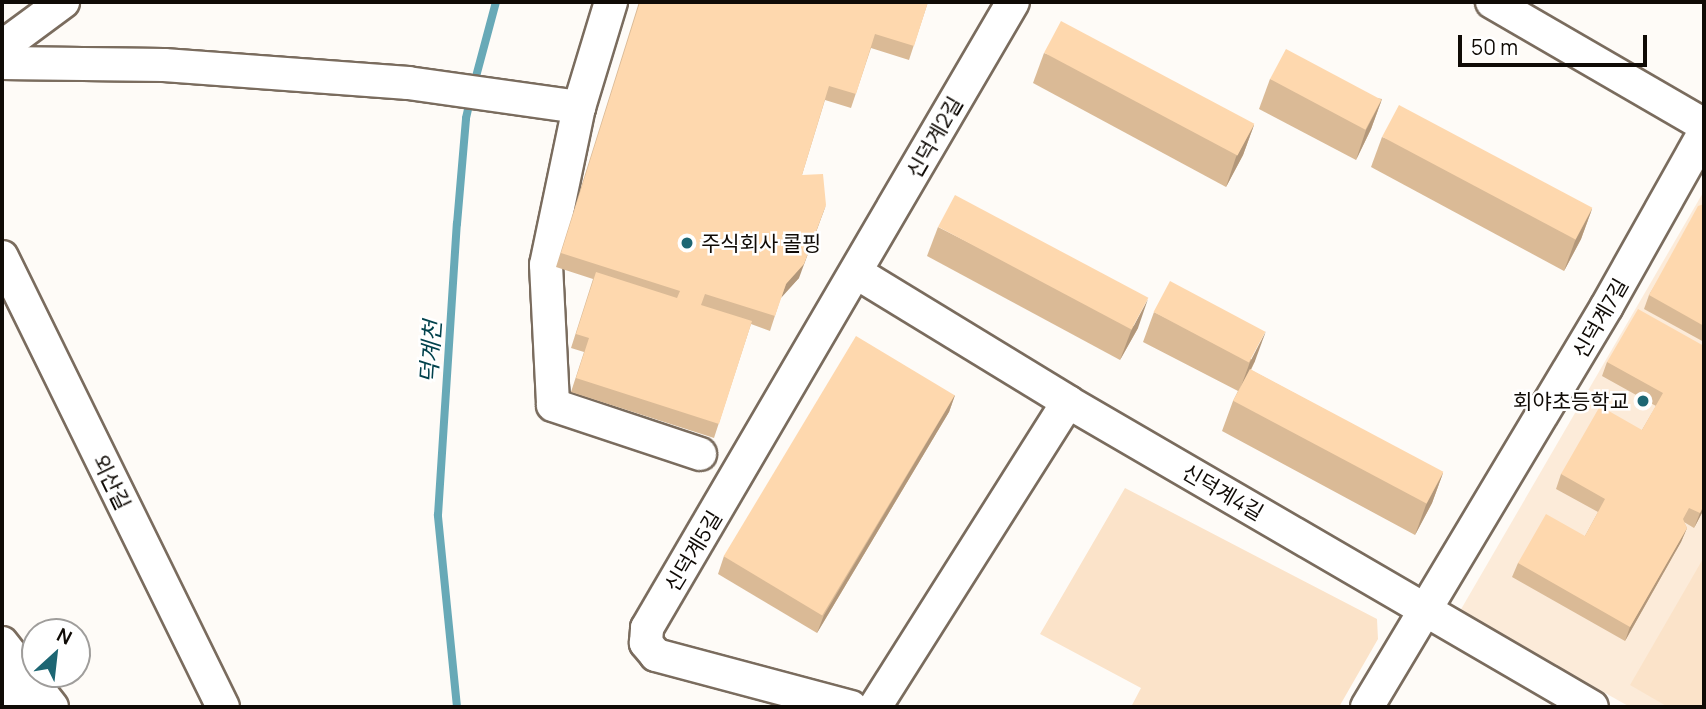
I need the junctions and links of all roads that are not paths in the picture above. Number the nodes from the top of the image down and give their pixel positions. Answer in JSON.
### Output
{"nodes":[{"id":1,"x":63,"y":2,"type":"edge"},
{"id":2,"x":611,"y":2,"type":"edge"},
{"id":3,"x":1013,"y":2,"type":"edge"},
{"id":4,"x":1492,"y":2,"type":"edge"},
{"id":5,"x":2,"y":47,"type":"edge"},
{"id":6,"x":2,"y":63,"type":"edge"},
{"id":7,"x":579,"y":107,"type":"junction"},
{"id":8,"x":1704,"y":125,"type":"edge"},
{"id":9,"x":1704,"y":133,"type":"edge"},
{"id":10,"x":2,"y":257,"type":"edge"},
{"id":11,"x":857,"y":273,"type":"junction"},
{"id":12,"x":1068,"y":402,"type":"junction"},
{"id":13,"x":700,"y":454,"type":"dead end"},
{"id":14,"x":1427,"y":608,"type":"junction"},
{"id":15,"x":2,"y":643,"type":"edge"},
{"id":16,"x":2,"y":682,"type":"edge"},
{"id":17,"x":1581,"y":704,"type":"edge"},
{"id":18,"x":22,"y":707,"type":"edge"},
{"id":19,"x":52,"y":707,"type":"edge"},
{"id":20,"x":223,"y":707,"type":"edge"},
{"id":21,"x":851,"y":707,"type":"edge"},
{"id":22,"x":874,"y":707,"type":"edge"},
{"id":23,"x":1367,"y":707,"type":"edge"}],
"edges":[{"from":1,"to":5,"type":"street"},
{"from":2,"to":7,"type":"street"},
{"from":3,"to":11,"type":"street","name":"신덕계2길"},
{"from":4,"to":8,"type":"street"},
{"from":6,"to":7,"type":"street"},
{"from":7,"to":13,"type":"street"},
{"from":9,"to":14,"type":"street","name":"신덕계7길"},
{"from":10,"to":20,"type":"street","name":"외산길"},
{"from":11,"to":12,"type":"street","name":"신덕계4길"},
{"from":11,"to":21,"type":"street","name":"신덕계5길"},
{"from":12,"to":14,"type":"street","name":"신덕계4길"},
{"from":12,"to":22,"type":"street"},
{"from":14,"to":17,"type":"street","name":"신덕계4길"},
{"from":14,"to":23,"type":"street"},
{"from":15,"to":19,"type":"street"},
{"from":16,"to":18,"type":"street"}]}
